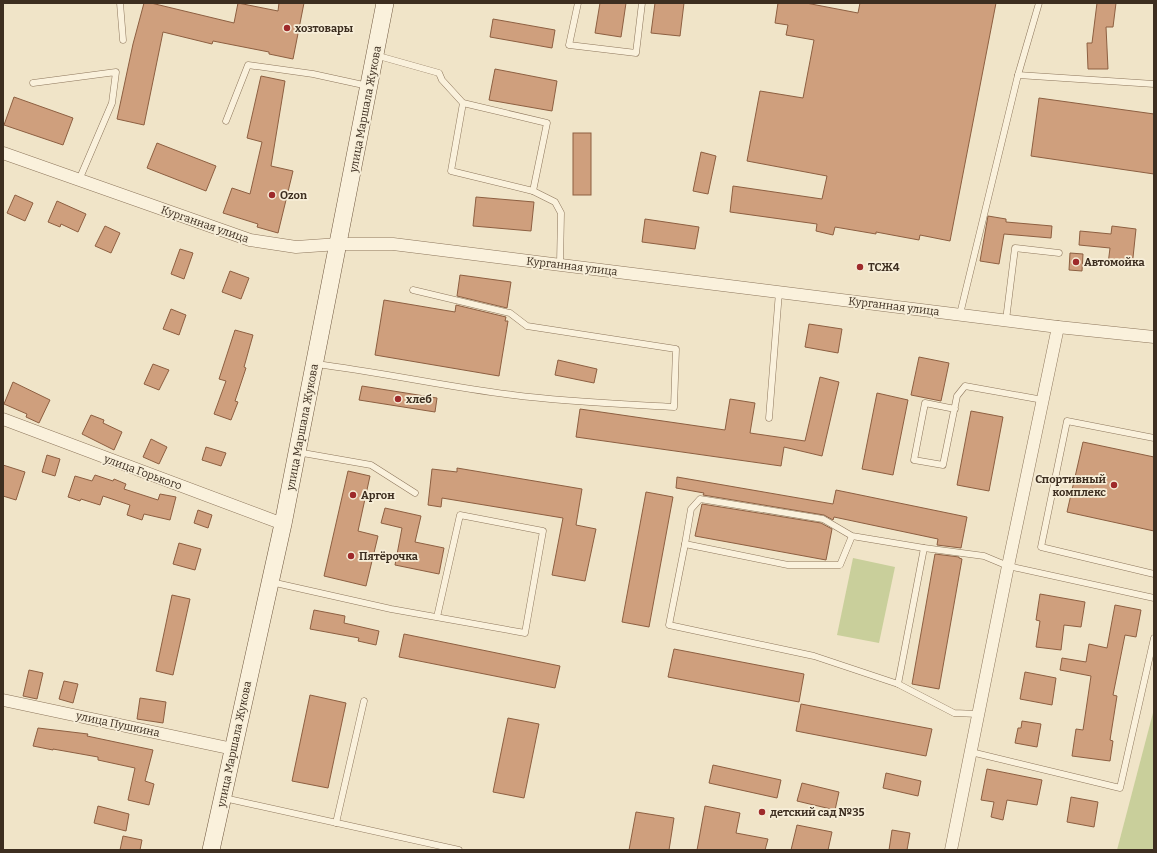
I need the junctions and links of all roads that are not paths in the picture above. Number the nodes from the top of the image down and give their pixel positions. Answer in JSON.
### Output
{"nodes":[{"id":1,"x":120,"y":3,"type":"edge"},
{"id":2,"x":385,"y":3,"type":"edge"},
{"id":3,"x":578,"y":3,"type":"edge"},
{"id":4,"x":642,"y":3,"type":"edge"},
{"id":5,"x":1039,"y":3,"type":"edge"},
{"id":6,"x":123,"y":40,"type":"dead end"},
{"id":7,"x":375,"y":54,"type":"junction"},
{"id":8,"x":1018,"y":75,"type":"junction"},
{"id":9,"x":34,"y":83,"type":"dead end"},
{"id":10,"x":1154,"y":84,"type":"edge"},
{"id":11,"x":369,"y":86,"type":"junction"},
{"id":12,"x":463,"y":103,"type":"junction"},
{"id":13,"x":226,"y":121,"type":"dead end"},
{"id":14,"x":3,"y":153,"type":"edge"},
{"id":15,"x":79,"y":180,"type":"junction"},
{"id":16,"x":533,"y":191,"type":"junction"},
{"id":17,"x":339,"y":244,"type":"junction"},
{"id":18,"x":1059,"y":253,"type":"dead end"},
{"id":19,"x":560,"y":264,"type":"junction"},
{"id":20,"x":413,"y":290,"type":"dead end"},
{"id":21,"x":779,"y":292,"type":"junction"},
{"id":22,"x":960,"y":314,"type":"junction"},
{"id":23,"x":1006,"y":320,"type":"junction"},
{"id":24,"x":1058,"y":327,"type":"junction"},
{"id":25,"x":1154,"y":337,"type":"edge"},
{"id":26,"x":315,"y":364,"type":"junction"},
{"id":27,"x":1043,"y":400,"type":"junction"},
{"id":28,"x":954,"y":409,"type":"junction"},
{"id":29,"x":769,"y":418,"type":"dead end"},
{"id":30,"x":3,"y":419,"type":"edge"},
{"id":31,"x":1154,"y":438,"type":"edge"},
{"id":32,"x":298,"y":452,"type":"junction"},
{"id":33,"x":415,"y":493,"type":"dead end"},
{"id":34,"x":283,"y":524,"type":"junction"},
{"id":35,"x":852,"y":536,"type":"junction"},
{"id":36,"x":685,"y":544,"type":"junction"},
{"id":37,"x":924,"y":548,"type":"junction"},
{"id":38,"x":1008,"y":566,"type":"junction"},
{"id":39,"x":1154,"y":574,"type":"edge"},
{"id":40,"x":270,"y":581,"type":"junction"},
{"id":41,"x":1154,"y":598,"type":"edge"},
{"id":42,"x":437,"y":617,"type":"junction"},
{"id":43,"x":1154,"y":638,"type":"edge"},
{"id":44,"x":898,"y":684,"type":"junction"},
{"id":45,"x":3,"y":700,"type":"edge"},
{"id":46,"x":364,"y":701,"type":"dead end"},
{"id":47,"x":978,"y":714,"type":"junction"},
{"id":48,"x":233,"y":748,"type":"junction"},
{"id":49,"x":971,"y":752,"type":"junction"},
{"id":50,"x":222,"y":798,"type":"junction"},
{"id":51,"x":336,"y":823,"type":"junction"},
{"id":52,"x":211,"y":850,"type":"edge"},
{"id":53,"x":459,"y":850,"type":"edge"},
{"id":54,"x":951,"y":850,"type":"edge"}],
"edges":[{"from":1,"to":6,"type":"lane"},
{"from":2,"to":7,"type":"main road","name":"улица Маршала Жукова"},
{"from":3,"to":4,"type":"lane"},
{"from":5,"to":8,"type":"lane"},
{"from":7,"to":11,"type":"main road","name":"улица Маршала Жукова"},
{"from":7,"to":12,"type":"lane"},
{"from":8,"to":10,"type":"lane"},
{"from":8,"to":22,"type":"lane"},
{"from":9,"to":15,"type":"lane"},
{"from":11,"to":13,"type":"lane"},
{"from":11,"to":17,"type":"main road","name":"улица Маршала Жукова"},
{"from":12,"to":16,"type":"lane"},
{"from":12,"to":16,"type":"lane"},
{"from":14,"to":15,"type":"street","name":"Курганная улица"},
{"from":15,"to":17,"type":"street","name":"Курганная улица"},
{"from":16,"to":19,"type":"lane"},
{"from":17,"to":19,"type":"street","name":"Курганная улица"},
{"from":17,"to":26,"type":"main road","name":"улица Маршала Жукова"},
{"from":18,"to":23,"type":"lane"},
{"from":19,"to":21,"type":"street","name":"Курганная улица"},
{"from":20,"to":26,"type":"lane"},
{"from":21,"to":22,"type":"street","name":"Курганная улица"},
{"from":21,"to":29,"type":"lane"},
{"from":22,"to":23,"type":"street","name":"Курганная улица"},
{"from":23,"to":24,"type":"street","name":"Курганная улица"},
{"from":24,"to":25,"type":"street","name":"Курганная улица"},
{"from":24,"to":27,"type":"street"},
{"from":26,"to":32,"type":"main road","name":"улица Маршала Жукова"},
{"from":27,"to":28,"type":"lane"},
{"from":27,"to":38,"type":"street"},
{"from":28,"to":28,"type":"lane"},
{"from":30,"to":34,"type":"street","name":"улица Горького"},
{"from":31,"to":39,"type":"lane"},
{"from":32,"to":33,"type":"lane"},
{"from":32,"to":34,"type":"main road","name":"улица Маршала Жукова"},
{"from":34,"to":40,"type":"main road","name":"улица Маршала Жукова"},
{"from":35,"to":36,"type":"lane"},
{"from":35,"to":36,"type":"lane"},
{"from":35,"to":37,"type":"lane"},
{"from":36,"to":44,"type":"lane"},
{"from":37,"to":38,"type":"lane"},
{"from":37,"to":44,"type":"lane"},
{"from":38,"to":41,"type":"lane"},
{"from":38,"to":47,"type":"street"},
{"from":40,"to":42,"type":"lane"},
{"from":40,"to":48,"type":"main road","name":"улица Маршала Жукова"},
{"from":42,"to":42,"type":"lane"},
{"from":43,"to":49,"type":"lane"},
{"from":44,"to":47,"type":"lane"},
{"from":45,"to":48,"type":"street","name":"улица Пушкина"},
{"from":46,"to":51,"type":"lane"},
{"from":47,"to":49,"type":"street"},
{"from":48,"to":50,"type":"main road","name":"улица Маршала Жукова"},
{"from":49,"to":54,"type":"street"},
{"from":50,"to":51,"type":"lane"},
{"from":50,"to":52,"type":"main road","name":"улица Маршала Жукова"},
{"from":51,"to":53,"type":"lane"}]}
